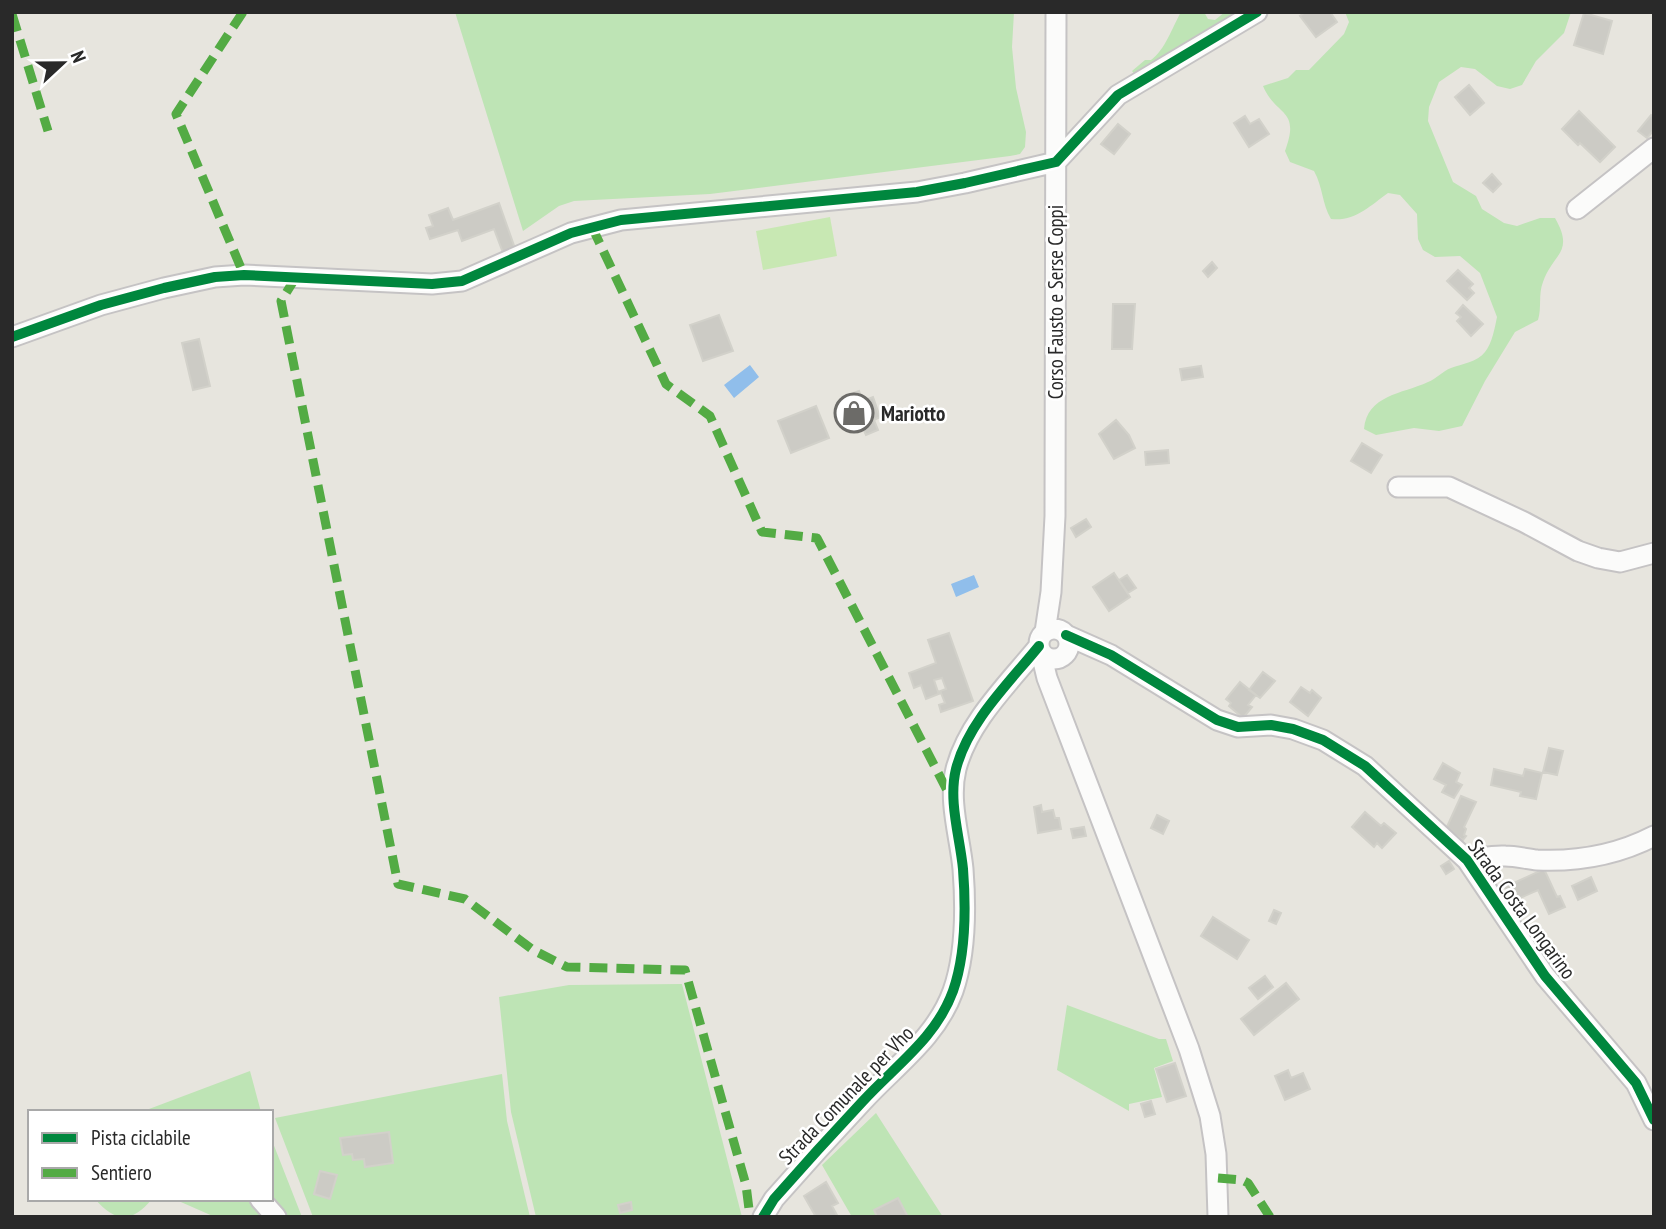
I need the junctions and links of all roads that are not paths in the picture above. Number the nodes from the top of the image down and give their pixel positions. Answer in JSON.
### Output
{"nodes":[{"id":1,"x":1056,"y":12,"type":"edge"},
{"id":2,"x":1257,"y":12,"type":"edge"},
{"id":3,"x":1654,"y":148,"type":"edge"},
{"id":4,"x":1056,"y":162,"type":"junction"},
{"id":5,"x":1577,"y":209,"type":"dead end"},
{"id":6,"x":12,"y":337,"type":"edge"},
{"id":7,"x":1398,"y":487,"type":"dead end"},
{"id":8,"x":1654,"y":553,"type":"edge"},
{"id":9,"x":1051,"y":640,"type":"junction"},
{"id":10,"x":1095,"y":647,"type":"junction"},
{"id":11,"x":1064,"y":656,"type":"junction"},
{"id":12,"x":1061,"y":715,"type":"junction"},
{"id":13,"x":1654,"y":836,"type":"edge"},
{"id":14,"x":1467,"y":860,"type":"junction"},
{"id":15,"x":1654,"y":1120,"type":"edge"},
{"id":16,"x":262,"y":1201,"type":"edge"},
{"id":17,"x":276,"y":1217,"type":"edge"},
{"id":18,"x":763,"y":1217,"type":"edge"},
{"id":19,"x":1218,"y":1217,"type":"edge"}],
"edges":[{"from":1,"to":4,"type":"street","name":"Corso Fausto e Serse Coppi"},
{"from":2,"to":4,"type":"street"},
{"from":3,"to":5,"type":"street"},
{"from":4,"to":6,"type":"street"},
{"from":4,"to":9,"type":"street","name":"Corso Fausto e Serse Coppi"},
{"from":7,"to":8,"type":"street"},
{"from":9,"to":10,"type":"street","name":"Strada Costa Longarino"},
{"from":9,"to":11,"type":"street"},
{"from":9,"to":12,"type":"street"},
{"from":9,"to":18,"type":"street","name":"Strada Comunale per Vho"},
{"from":10,"to":11,"type":"street"},
{"from":10,"to":14,"type":"street","name":"Strada Costa Longarino"},
{"from":11,"to":12,"type":"street"},
{"from":12,"to":19,"type":"street"},
{"from":13,"to":14,"type":"street"},
{"from":14,"to":15,"type":"street","name":"Strada Costa Longarino"},
{"from":16,"to":17,"type":"street"}]}
